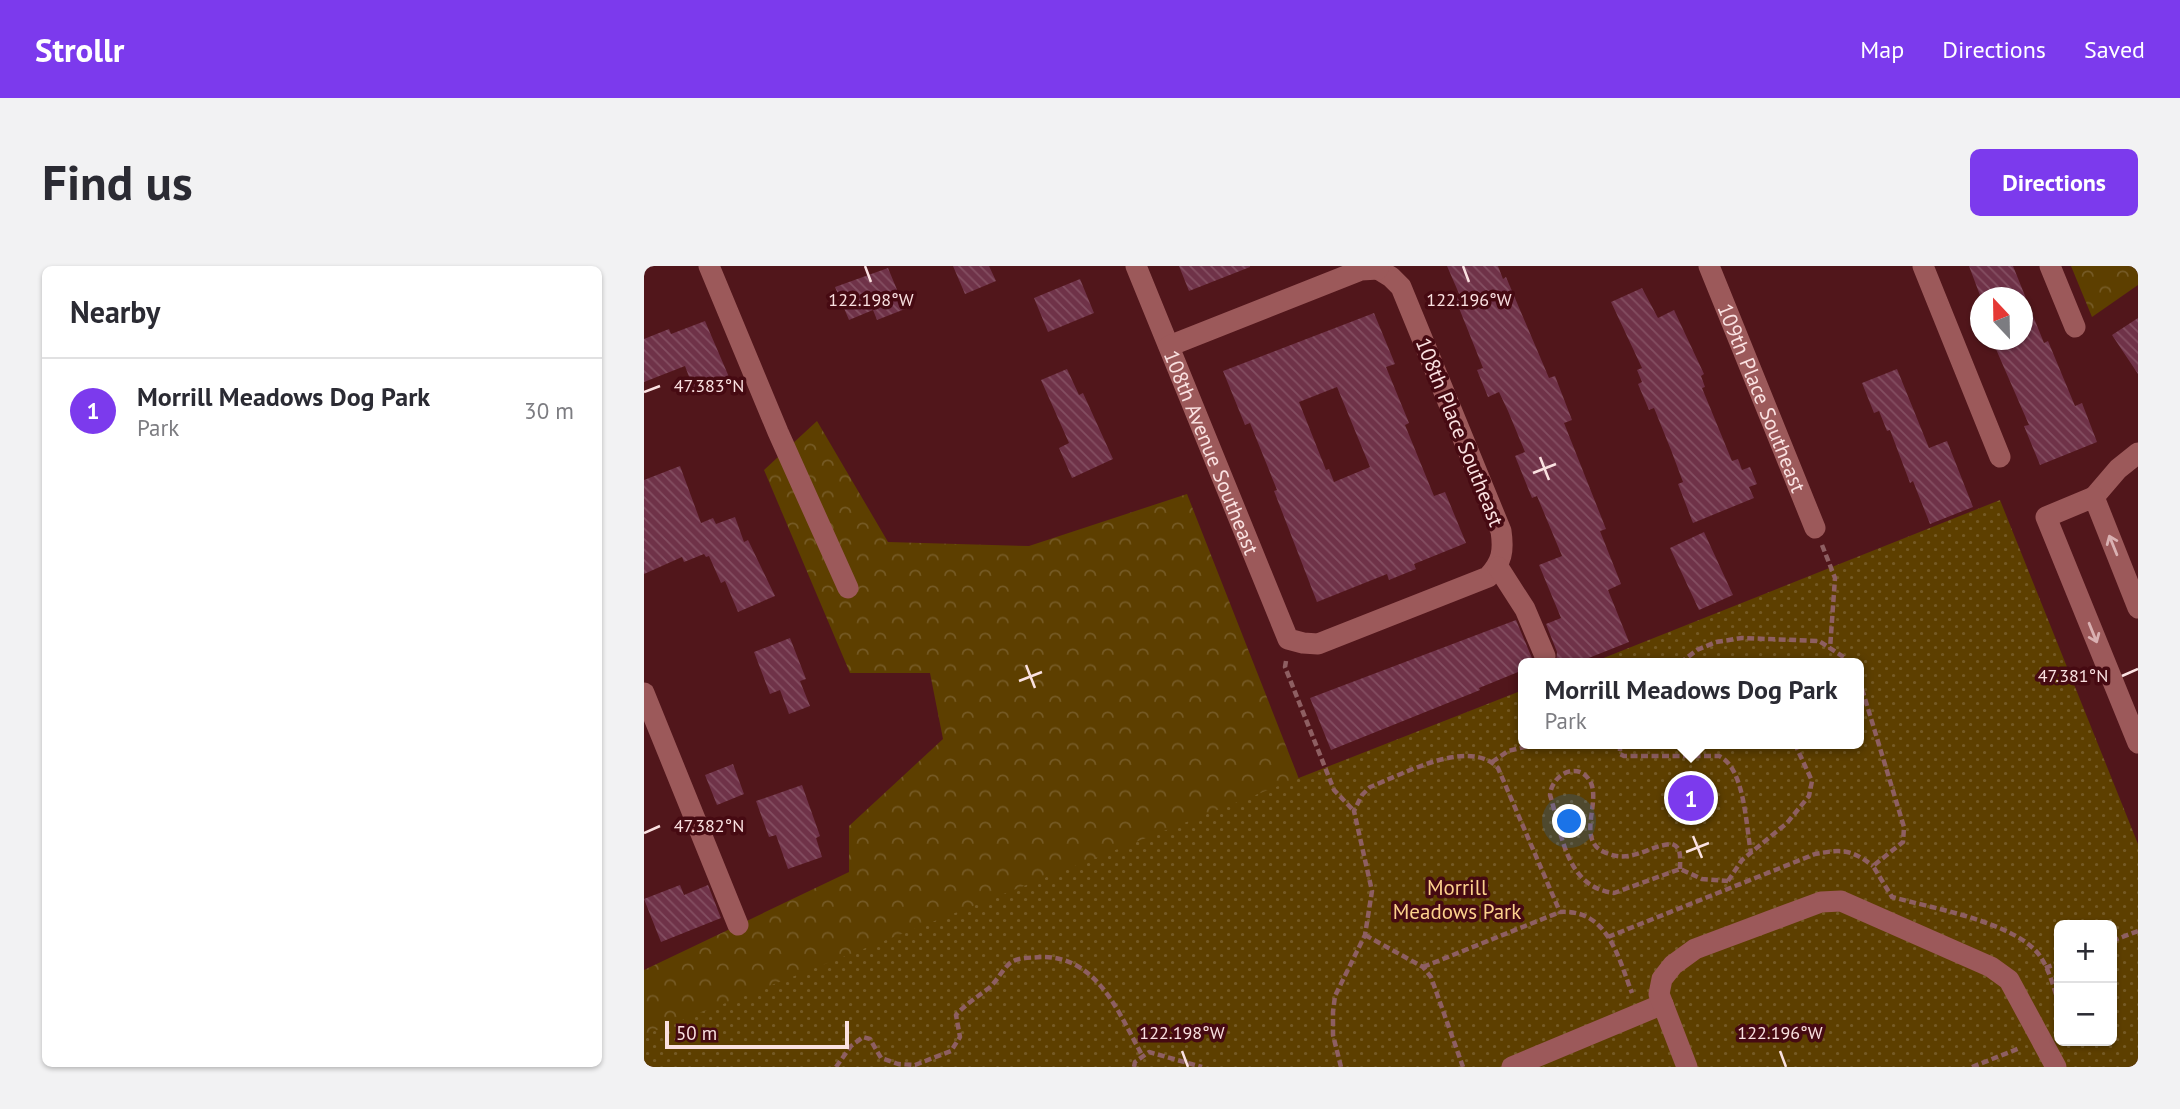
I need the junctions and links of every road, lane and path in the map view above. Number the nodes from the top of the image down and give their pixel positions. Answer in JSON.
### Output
{"nodes":[{"id":1,"x":709,"y":266,"type":"edge"},
{"id":2,"x":1136,"y":266,"type":"edge"},
{"id":3,"x":1709,"y":266,"type":"edge"},
{"id":4,"x":1923,"y":266,"type":"edge"},
{"id":5,"x":2050,"y":266,"type":"edge"},
{"id":6,"x":1378,"y":268,"type":"edge"},
{"id":7,"x":2075,"y":327,"type":"dead end"},
{"id":8,"x":1169,"y":346,"type":"junction"},
{"id":9,"x":2138,"y":453,"type":"edge"},
{"id":10,"x":2000,"y":457,"type":"dead end"},
{"id":11,"x":2094,"y":497,"type":"junction"},
{"id":12,"x":1815,"y":528,"type":"joint"},
{"id":13,"x":1498,"y":567,"type":"junction"},
{"id":14,"x":848,"y":588,"type":"dead end"},
{"id":15,"x":2138,"y":608,"type":"edge"},
{"id":16,"x":1288,"y":639,"type":"junction"},
{"id":17,"x":1830,"y":649,"type":"junction"},
{"id":18,"x":1545,"y":656,"type":"dead end"},
{"id":19,"x":1687,"y":658,"type":"edge"},
{"id":20,"x":1842,"y":658,"type":"edge"},
{"id":21,"x":644,"y":693,"type":"edge"},
{"id":22,"x":1864,"y":695,"type":"edge"},
{"id":23,"x":2138,"y":743,"type":"edge"},
{"id":24,"x":1518,"y":749,"type":"edge"},
{"id":25,"x":1620,"y":749,"type":"edge"},
{"id":26,"x":1797,"y":749,"type":"edge"},
{"id":27,"x":1492,"y":762,"type":"junction"},
{"id":28,"x":1354,"y":811,"type":"junction"},
{"id":29,"x":1751,"y":853,"type":"junction"},
{"id":30,"x":1873,"y":866,"type":"junction"},
{"id":31,"x":1679,"y":869,"type":"junction"},
{"id":32,"x":1728,"y":881,"type":"junction"},
{"id":33,"x":1731,"y":888,"type":"junction"},
{"id":34,"x":1560,"y":912,"type":"junction"},
{"id":35,"x":738,"y":925,"type":"dead end"},
{"id":36,"x":2138,"y":931,"type":"edge"},
{"id":37,"x":1365,"y":935,"type":"junction"},
{"id":38,"x":1608,"y":937,"type":"junction"},
{"id":39,"x":2117,"y":939,"type":"edge"},
{"id":40,"x":2054,"y":964,"type":"edge"},
{"id":41,"x":1423,"y":967,"type":"junction"},
{"id":42,"x":2045,"y":968,"type":"junction"},
{"id":43,"x":2054,"y":992,"type":"edge"},
{"id":44,"x":1663,"y":1004,"type":"junction"},
{"id":45,"x":1642,"y":1014,"type":"junction"},
{"id":46,"x":2042,"y":1039,"type":"junction"},
{"id":47,"x":1142,"y":1055,"type":"junction"},
{"id":48,"x":836,"y":1067,"type":"edge"},
{"id":49,"x":1134,"y":1067,"type":"edge"},
{"id":50,"x":1202,"y":1067,"type":"edge"},
{"id":51,"x":1342,"y":1067,"type":"edge"},
{"id":52,"x":1463,"y":1067,"type":"edge"},
{"id":53,"x":1512,"y":1067,"type":"edge"},
{"id":54,"x":1687,"y":1067,"type":"edge"},
{"id":55,"x":1972,"y":1067,"type":"edge"},
{"id":56,"x":2056,"y":1067,"type":"edge"}],
"edges":[{"from":1,"to":14,"type":"street"},
{"from":2,"to":8,"type":"street","name":"108th Avenue Southeast"},
{"from":3,"to":12,"type":"street","name":"109th Place Southeast"},
{"from":4,"to":10,"type":"street"},
{"from":5,"to":7,"type":"street"},
{"from":6,"to":8,"type":"street"},
{"from":6,"to":13,"type":"street","name":"108th Place Southeast"},
{"from":8,"to":16,"type":"street","name":"108th Avenue Southeast"},
{"from":9,"to":11,"type":"street"},
{"from":15,"to":11,"type":"street","one_way":true},
{"from":11,"to":23,"type":"street","one_way":true},
{"from":12,"to":17,"type":"path"},
{"from":13,"to":16,"type":"street"},
{"from":13,"to":18,"type":"street"},
{"from":16,"to":28,"type":"path"},
{"from":17,"to":19,"type":"path"},
{"from":17,"to":20,"type":"path"},
{"from":21,"to":35,"type":"street"},
{"from":22,"to":30,"type":"path"},
{"from":24,"to":27,"type":"path"},
{"from":25,"to":29,"type":"path"},
{"from":26,"to":29,"type":"path"},
{"from":27,"to":28,"type":"path"},
{"from":27,"to":34,"type":"path"},
{"from":28,"to":37,"type":"path"},
{"from":29,"to":32,"type":"path"},
{"from":30,"to":33,"type":"path"},
{"from":30,"to":42,"type":"path"},
{"from":31,"to":31,"type":"path"},
{"from":31,"to":32,"type":"path"},
{"from":32,"to":33,"type":"path"},
{"from":33,"to":38,"type":"path"},
{"from":34,"to":38,"type":"path"},
{"from":34,"to":41,"type":"path"},
{"from":36,"to":39,"type":"path"},
{"from":37,"to":41,"type":"path"},
{"from":37,"to":51,"type":"path"},
{"from":38,"to":45,"type":"path"},
{"from":40,"to":42,"type":"path"},
{"from":41,"to":52,"type":"path"},
{"from":42,"to":43,"type":"path"},
{"from":44,"to":45,"type":"street"},
{"from":44,"to":46,"type":"street"},
{"from":44,"to":54,"type":"street"},
{"from":45,"to":53,"type":"street"},
{"from":46,"to":55,"type":"path"},
{"from":46,"to":56,"type":"street"},
{"from":47,"to":48,"type":"path"},
{"from":47,"to":49,"type":"path"},
{"from":47,"to":50,"type":"path"}]}
